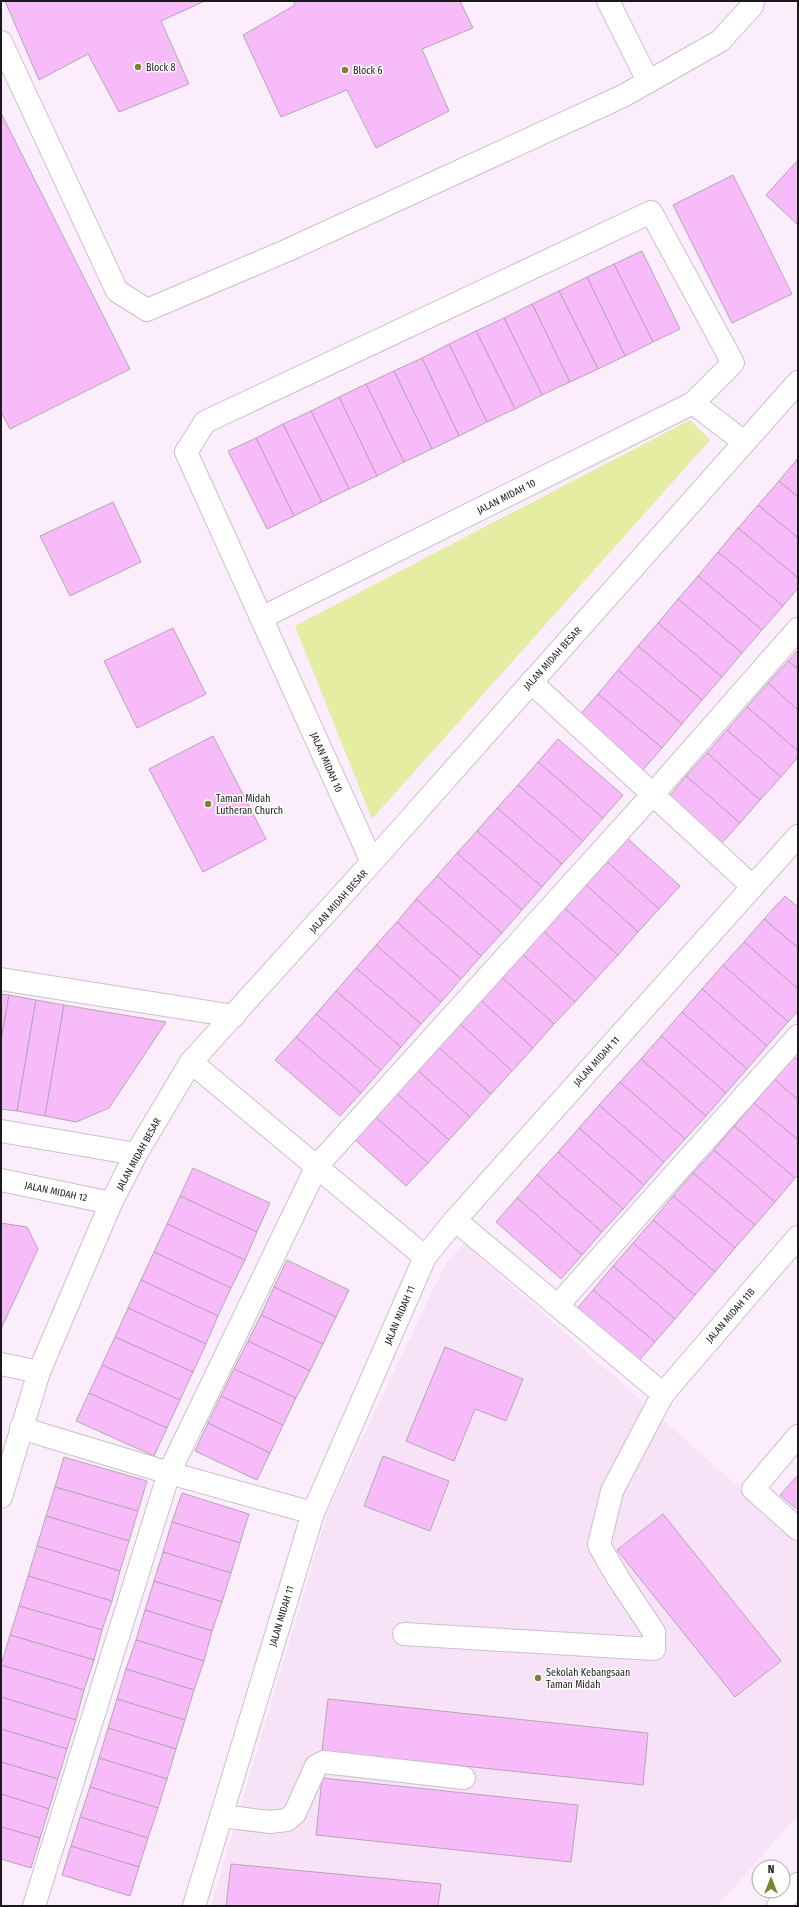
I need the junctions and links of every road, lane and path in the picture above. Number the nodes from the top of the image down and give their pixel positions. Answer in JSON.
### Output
{"nodes":[{"id":1,"x":608,"y":1,"type":"edge"},
{"id":2,"x":753,"y":1,"type":"edge"},
{"id":3,"x":1,"y":42,"type":"edge"},
{"id":4,"x":648,"y":82,"type":"junction"},
{"id":5,"x":798,"y":382,"type":"edge"},
{"id":6,"x":693,"y":403,"type":"junction"},
{"id":7,"x":744,"y":442,"type":"junction"},
{"id":8,"x":262,"y":618,"type":"junction"},
{"id":9,"x":798,"y":629,"type":"edge"},
{"id":10,"x":531,"y":682,"type":"junction"},
{"id":11,"x":653,"y":794,"type":"junction"},
{"id":12,"x":798,"y":836,"type":"edge"},
{"id":13,"x":372,"y":862,"type":"junction"},
{"id":14,"x":752,"y":886,"type":"junction"},
{"id":15,"x":1,"y":979,"type":"edge"},
{"id":16,"x":234,"y":1016,"type":"junction"},
{"id":17,"x":798,"y":1036,"type":"edge"},
{"id":18,"x":191,"y":1062,"type":"junction"},
{"id":19,"x":1,"y":1131,"type":"edge"},
{"id":20,"x":136,"y":1154,"type":"junction"},
{"id":21,"x":317,"y":1166,"type":"junction"},
{"id":22,"x":1,"y":1180,"type":"edge"},
{"id":23,"x":111,"y":1203,"type":"junction"},
{"id":24,"x":455,"y":1220,"type":"junction"},
{"id":25,"x":798,"y":1237,"type":"edge"},
{"id":26,"x":425,"y":1256,"type":"junction"},
{"id":27,"x":558,"y":1305,"type":"junction"},
{"id":28,"x":1,"y":1364,"type":"edge"},
{"id":29,"x":39,"y":1372,"type":"junction"},
{"id":30,"x":662,"y":1394,"type":"junction"},
{"id":31,"x":21,"y":1428,"type":"junction"},
{"id":32,"x":798,"y":1436,"type":"edge"},
{"id":33,"x":169,"y":1473,"type":"junction"},
{"id":34,"x":1,"y":1497,"type":"edge"},
{"id":35,"x":313,"y":1513,"type":"junction"},
{"id":36,"x":798,"y":1529,"type":"edge"},
{"id":37,"x":404,"y":1634,"type":"dead end"},
{"id":38,"x":464,"y":1778,"type":"dead end"},
{"id":39,"x":221,"y":1816,"type":"junction"},
{"id":40,"x":798,"y":1884,"type":"edge"},
{"id":41,"x":34,"y":1906,"type":"edge"},
{"id":42,"x":194,"y":1906,"type":"edge"},
{"id":43,"x":778,"y":1906,"type":"edge"}],
"edges":[{"from":1,"to":4,"type":"street"},
{"from":2,"to":4,"type":"street"},
{"from":3,"to":4,"type":"street"},
{"from":5,"to":7,"type":"street","name":"JALAN MIDAH BESAR"},
{"from":6,"to":7,"type":"street"},
{"from":6,"to":8,"type":"street","name":"JALAN MIDAH 10"},
{"from":6,"to":8,"type":"street","name":"JALAN MIDAH 10"},
{"from":7,"to":10,"type":"street","name":"JALAN MIDAH BESAR"},
{"from":8,"to":13,"type":"street","name":"JALAN MIDAH 10"},
{"from":9,"to":11,"type":"street"},
{"from":10,"to":11,"type":"street"},
{"from":10,"to":13,"type":"street","name":"JALAN MIDAH BESAR"},
{"from":11,"to":14,"type":"street"},
{"from":11,"to":21,"type":"street"},
{"from":12,"to":14,"type":"street","name":"JALAN MIDAH 11"},
{"from":13,"to":16,"type":"street","name":"JALAN MIDAH BESAR"},
{"from":14,"to":24,"type":"street","name":"JALAN MIDAH 11"},
{"from":15,"to":16,"type":"street"},
{"from":16,"to":18,"type":"street","name":"JALAN MIDAH BESAR"},
{"from":17,"to":27,"type":"street"},
{"from":18,"to":20,"type":"street","name":"JALAN MIDAH BESAR"},
{"from":18,"to":21,"type":"street"},
{"from":19,"to":20,"type":"street"},
{"from":20,"to":23,"type":"street","name":"JALAN MIDAH BESAR"},
{"from":21,"to":26,"type":"street"},
{"from":21,"to":33,"type":"street"},
{"from":22,"to":23,"type":"street","name":"JALAN MIDAH 12"},
{"from":23,"to":29,"type":"street","name":"JALAN MIDAH BESAR"},
{"from":24,"to":26,"type":"street","name":"JALAN MIDAH 11"},
{"from":24,"to":27,"type":"street"},
{"from":25,"to":30,"type":"street","name":"JALAN MIDAH 11B"},
{"from":26,"to":35,"type":"street","name":"JALAN MIDAH 11"},
{"from":27,"to":30,"type":"street"},
{"from":28,"to":29,"type":"street"},
{"from":29,"to":31,"type":"street","name":"JALAN MIDAH BESAR"},
{"from":30,"to":37,"type":"street","name":"JALAN MIDAH 11B"},
{"from":31,"to":33,"type":"street"},
{"from":31,"to":34,"type":"street","name":"JALAN MIDAH BESAR"},
{"from":32,"to":36,"type":"street"},
{"from":33,"to":35,"type":"street"},
{"from":33,"to":41,"type":"street"},
{"from":35,"to":39,"type":"street","name":"JALAN MIDAH 11"},
{"from":38,"to":39,"type":"street"},
{"from":39,"to":42,"type":"street","name":"JALAN MIDAH 11"},
{"from":40,"to":43,"type":"street"}]}
